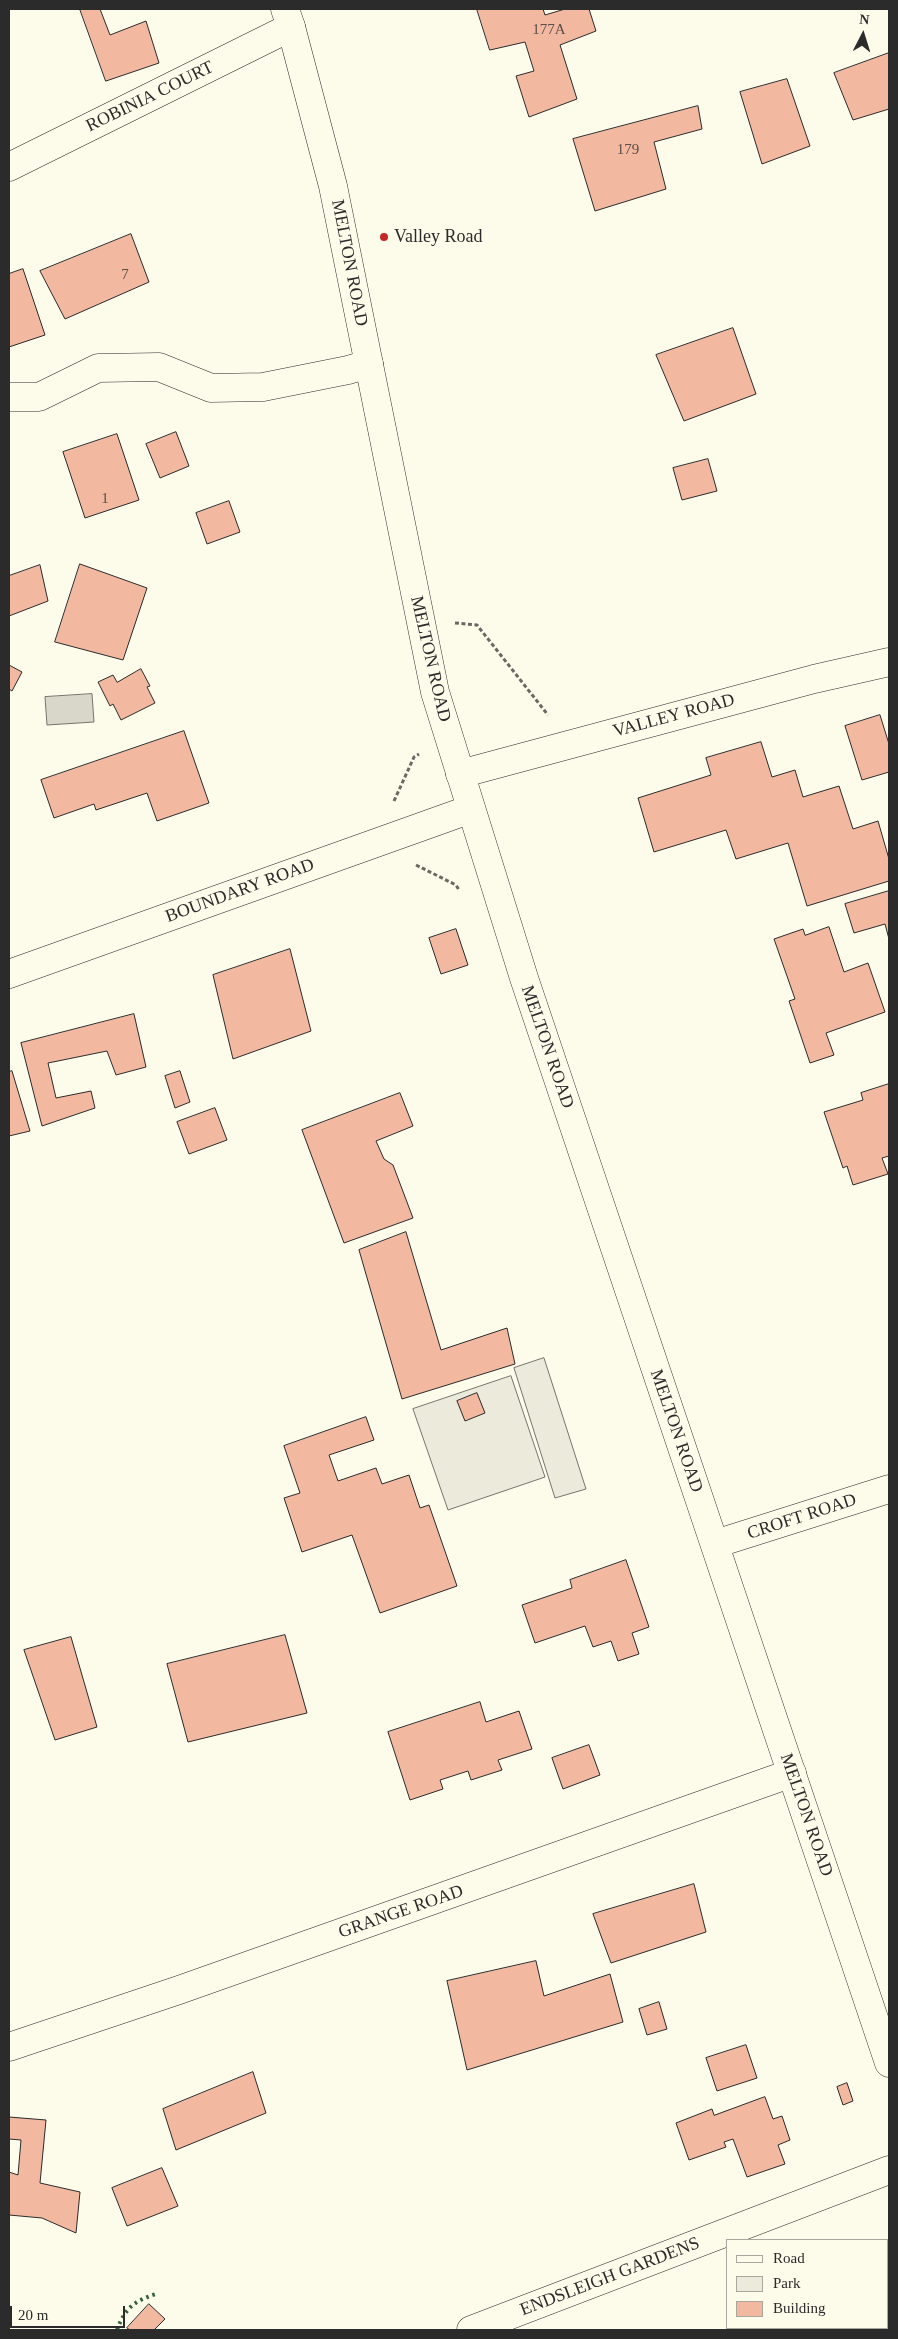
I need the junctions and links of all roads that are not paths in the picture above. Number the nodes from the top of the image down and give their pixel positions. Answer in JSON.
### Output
{"nodes":[{"id":1,"x":288,"y":18,"type":"edge"},
{"id":2,"x":9,"y":167,"type":"edge"},
{"id":3,"x":369,"y":364,"type":"junction"},
{"id":4,"x":9,"y":397,"type":"edge"},
{"id":5,"x":889,"y":662,"type":"edge"},
{"id":6,"x":460,"y":774,"type":"junction"},
{"id":7,"x":471,"y":809,"type":"junction"},
{"id":8,"x":9,"y":974,"type":"edge"},
{"id":9,"x":889,"y":1489,"type":"edge"},
{"id":10,"x":715,"y":1544,"type":"junction"},
{"id":11,"x":792,"y":1773,"type":"junction"},
{"id":12,"x":9,"y":2048,"type":"edge"},
{"id":13,"x":889,"y":2063,"type":"edge"},
{"id":14,"x":889,"y":2170,"type":"edge"},
{"id":15,"x":470,"y":2330,"type":"edge"}],
"edges":[{"from":1,"to":2,"type":"street","name":"ROBINIA COURT"},
{"from":1,"to":3,"type":"street","name":"MELTON ROAD"},
{"from":3,"to":4,"type":"street"},
{"from":3,"to":6,"type":"street","name":"MELTON ROAD"},
{"from":5,"to":6,"type":"street","name":"VALLEY ROAD"},
{"from":6,"to":7,"type":"street","name":"MELTON ROAD"},
{"from":7,"to":8,"type":"street","name":"BOUNDARY ROAD"},
{"from":7,"to":10,"type":"street","name":"MELTON ROAD"},
{"from":9,"to":10,"type":"street","name":"CROFT ROAD"},
{"from":10,"to":11,"type":"street","name":"MELTON ROAD"},
{"from":11,"to":12,"type":"street","name":"GRANGE ROAD"},
{"from":11,"to":13,"type":"street","name":"MELTON ROAD"},
{"from":14,"to":15,"type":"street","name":"ENDSLEIGH GARDENS"}]}
